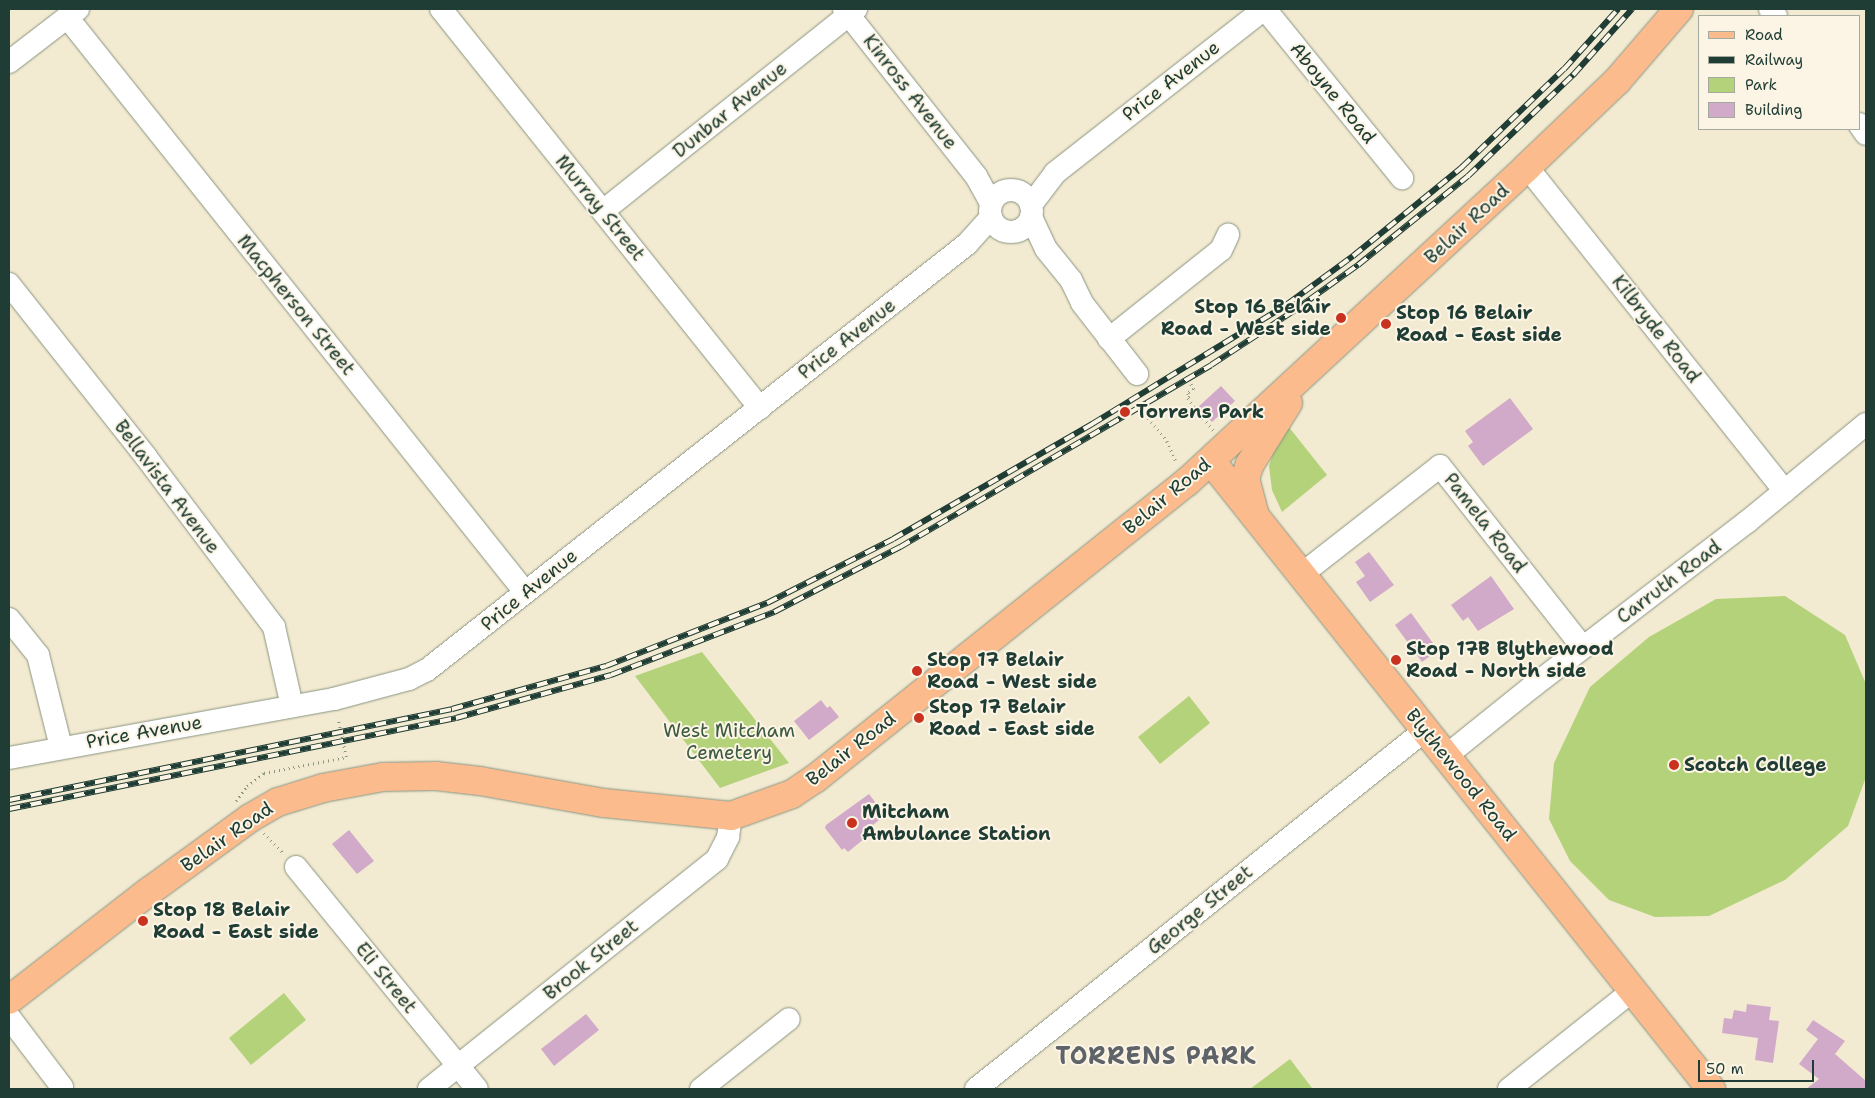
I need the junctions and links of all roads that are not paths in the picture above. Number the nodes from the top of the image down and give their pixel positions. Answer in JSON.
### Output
{"nodes":[{"id":1,"x":1264,"y":9,"type":"edge"},
{"id":2,"x":1679,"y":9,"type":"edge"},
{"id":3,"x":850,"y":11,"type":"edge"},
{"id":4,"x":450,"y":12,"type":"edge"},
{"id":5,"x":72,"y":13,"type":"edge"},
{"id":6,"x":9,"y":62,"type":"edge"},
{"id":7,"x":1527,"y":167,"type":"junction"},
{"id":8,"x":1402,"y":178,"type":"dead end"},
{"id":9,"x":603,"y":211,"type":"junction"},
{"id":10,"x":1009,"y":211,"type":"junction"},
{"id":11,"x":1228,"y":235,"type":"dead end"},
{"id":12,"x":9,"y":284,"type":"edge"},
{"id":13,"x":1108,"y":339,"type":"junction"},
{"id":14,"x":1308,"y":373,"type":"junction"},
{"id":15,"x":1137,"y":374,"type":"dead end"},
{"id":16,"x":760,"y":408,"type":"junction"},
{"id":17,"x":1866,"y":424,"type":"edge"},
{"id":18,"x":1194,"y":460,"type":"junction"},
{"id":19,"x":1785,"y":491,"type":"junction"},
{"id":20,"x":1259,"y":524,"type":"junction"},
{"id":21,"x":1302,"y":574,"type":"junction"},
{"id":22,"x":526,"y":592,"type":"junction"},
{"id":23,"x":9,"y":618,"type":"edge"},
{"id":24,"x":1583,"y":648,"type":"junction"},
{"id":25,"x":292,"y":706,"type":"junction"},
{"id":26,"x":1424,"y":730,"type":"junction"},
{"id":27,"x":61,"y":747,"type":"junction"},
{"id":28,"x":1446,"y":756,"type":"junction"},
{"id":29,"x":9,"y":758,"type":"edge"},
{"id":30,"x":731,"y":816,"type":"junction"},
{"id":31,"x":296,"y":867,"type":"road end"},
{"id":32,"x":1632,"y":991,"type":"junction"},
{"id":33,"x":9,"y":1000,"type":"edge"},
{"id":34,"x":9,"y":1017,"type":"edge"},
{"id":35,"x":789,"y":1019,"type":"dead end"},
{"id":36,"x":458,"y":1067,"type":"junction"},
{"id":37,"x":62,"y":1087,"type":"dead end"},
{"id":38,"x":429,"y":1089,"type":"edge"},
{"id":39,"x":477,"y":1089,"type":"edge"},
{"id":40,"x":701,"y":1089,"type":"edge"},
{"id":41,"x":976,"y":1089,"type":"edge"},
{"id":42,"x":1509,"y":1089,"type":"edge"},
{"id":43,"x":1711,"y":1089,"type":"edge"}],
"edges":[{"from":1,"to":8,"type":"street","name":"Aboyne Road"},
{"from":1,"to":10,"type":"street","name":"Price Avenue"},
{"from":2,"to":7,"type":"main road","name":"Belair Road"},
{"from":3,"to":9,"type":"street","name":"Dunbar Avenue"},
{"from":3,"to":10,"type":"street","name":"Kinross Avenue"},
{"from":4,"to":9,"type":"street","name":"Murray Street"},
{"from":5,"to":6,"type":"street"},
{"from":5,"to":22,"type":"street","name":"Macpherson Street"},
{"from":7,"to":14,"type":"main road","name":"Belair Road"},
{"from":7,"to":19,"type":"street","name":"Kilbryde Road"},
{"from":9,"to":16,"type":"street","name":"Murray Street"},
{"from":10,"to":13,"type":"street","name":"Kinross Avenue"},
{"from":10,"to":16,"type":"street","name":"Price Avenue"},
{"from":11,"to":13,"type":"street"},
{"from":12,"to":25,"type":"street","name":"Bellavista Avenue"},
{"from":13,"to":15,"type":"street","name":"Kinross Avenue"},
{"from":14,"to":18,"type":"main road","name":"Belair Road"},
{"from":14,"to":20,"type":"main road"},
{"from":16,"to":22,"type":"street","name":"Price Avenue"},
{"from":17,"to":19,"type":"street","name":"Carruth Road"},
{"from":18,"to":20,"type":"main road","name":"Blythewood Road"},
{"from":18,"to":30,"type":"main road","name":"Belair Road"},
{"from":19,"to":24,"type":"street","name":"Carruth Road"},
{"from":20,"to":21,"type":"main road","name":"Blythewood Road"},
{"from":21,"to":24,"type":"street","name":"Pamela Road"},
{"from":21,"to":26,"type":"main road","name":"Blythewood Road"},
{"from":22,"to":25,"type":"street","name":"Price Avenue"},
{"from":23,"to":27,"type":"street"},
{"from":24,"to":28,"type":"street","name":"Carruth Road"},
{"from":25,"to":27,"type":"street","name":"Price Avenue"},
{"from":26,"to":28,"type":"main road","name":"Blythewood Road"},
{"from":26,"to":41,"type":"street","name":"George Street"},
{"from":27,"to":29,"type":"street","name":"Price Avenue"},
{"from":28,"to":32,"type":"main road","name":"Blythewood Road"},
{"from":30,"to":33,"type":"main road","name":"Belair Road"},
{"from":30,"to":36,"type":"street","name":"Brook Street"},
{"from":31,"to":36,"type":"street","name":"Eli Street"},
{"from":32,"to":42,"type":"street"},
{"from":32,"to":43,"type":"main road","name":"Blythewood Road"},
{"from":34,"to":37,"type":"street"},
{"from":35,"to":40,"type":"street"},
{"from":36,"to":38,"type":"street","name":"Brook Street"},
{"from":36,"to":39,"type":"street","name":"Eli Street"}]}
